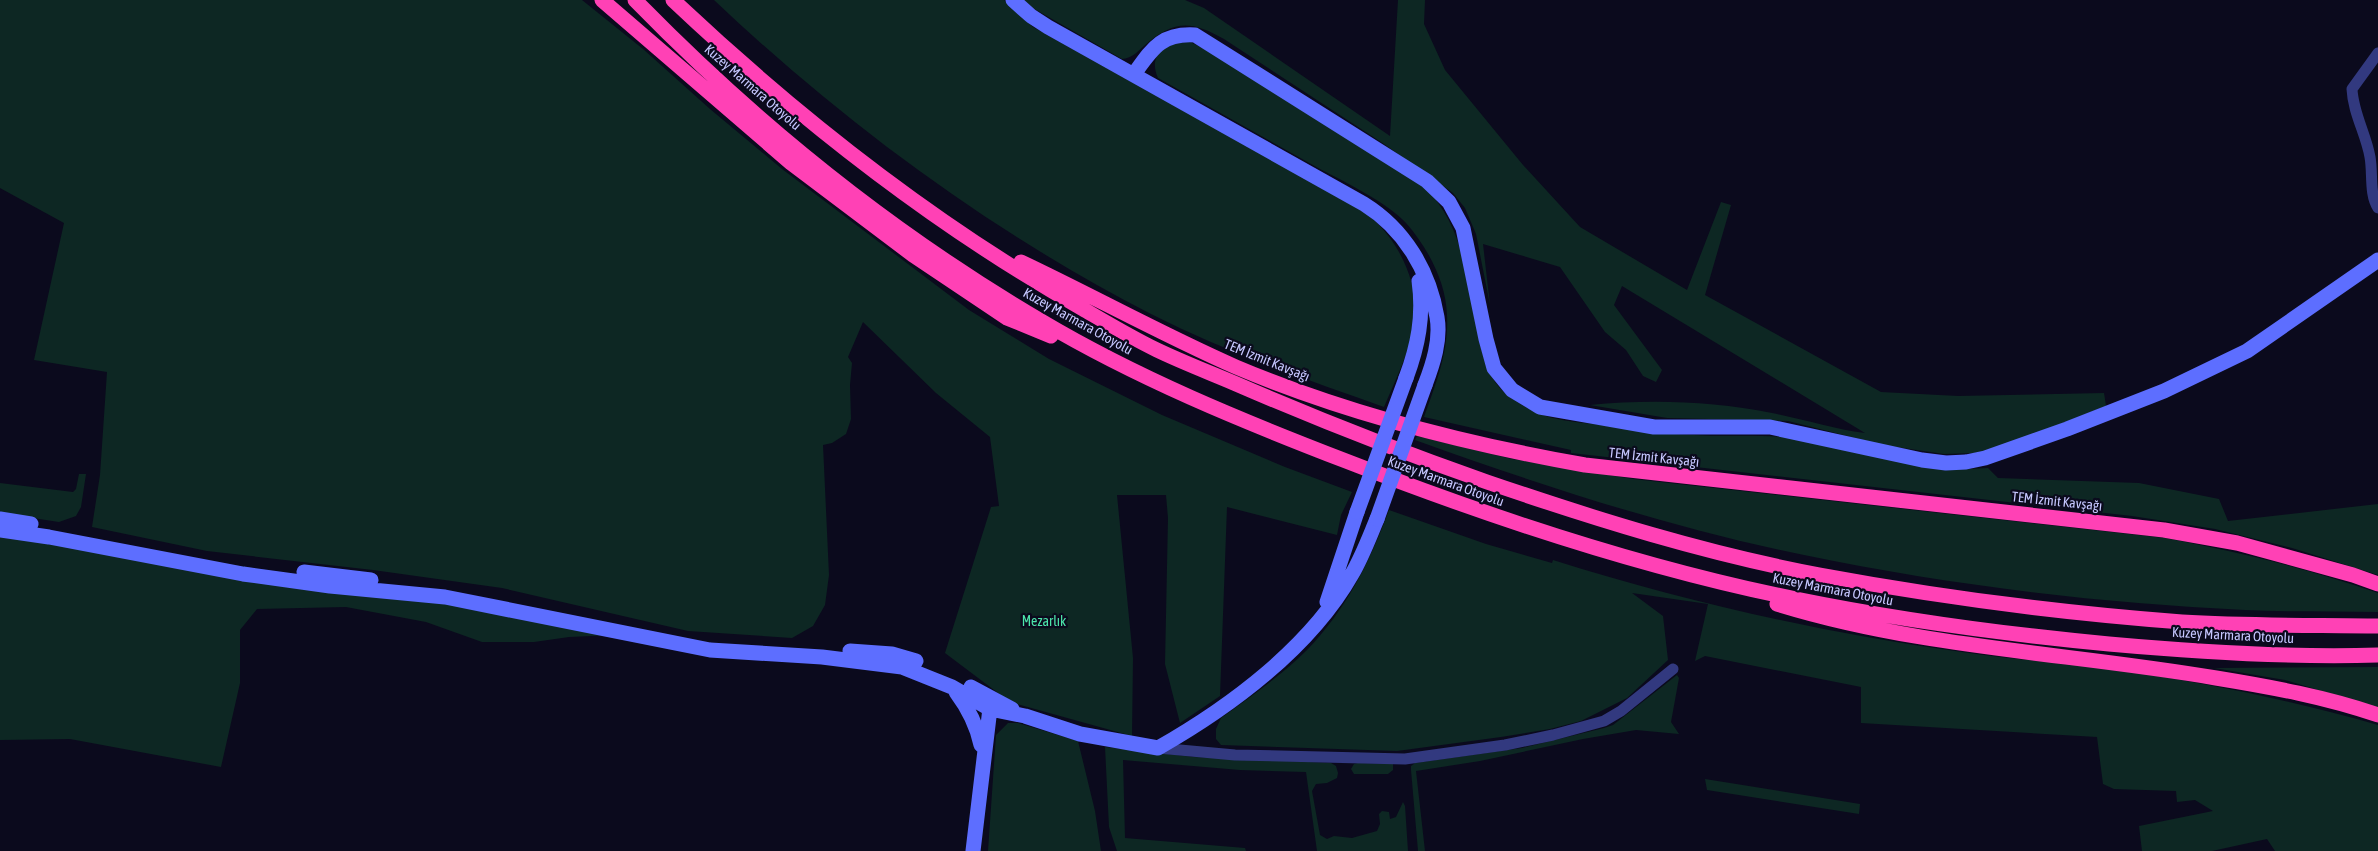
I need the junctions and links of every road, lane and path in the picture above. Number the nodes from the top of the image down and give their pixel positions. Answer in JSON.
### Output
{"nodes":[{"id":1,"x":602,"y":0,"type":"edge"},
{"id":2,"x":635,"y":0,"type":"edge"},
{"id":3,"x":674,"y":0,"type":"edge"},
{"id":4,"x":1013,"y":0,"type":"edge"},
{"id":5,"x":2378,"y":53,"type":"edge"},
{"id":6,"x":1134,"y":74,"type":"junction"},
{"id":7,"x":2378,"y":208,"type":"edge"},
{"id":8,"x":962,"y":234,"type":"junction"},
{"id":9,"x":1416,"y":257,"type":"junction"},
{"id":10,"x":2378,"y":260,"type":"edge"},
{"id":11,"x":1114,"y":361,"type":"junction"},
{"id":12,"x":0,"y":519,"type":"edge"},
{"id":13,"x":0,"y":530,"type":"edge"},
{"id":14,"x":1635,"y":560,"type":"junction"},
{"id":15,"x":2378,"y":584,"type":"edge"},
{"id":16,"x":1322,"y":615,"type":"junction"},
{"id":17,"x":2378,"y":626,"type":"edge"},
{"id":18,"x":2378,"y":655,"type":"edge"},
{"id":19,"x":1673,"y":669,"type":"dead end"},
{"id":20,"x":952,"y":687,"type":"junction"},
{"id":21,"x":990,"y":704,"type":"junction"},
{"id":22,"x":2378,"y":715,"type":"edge"},
{"id":23,"x":1025,"y":716,"type":"junction"},
{"id":24,"x":1158,"y":748,"type":"junction"},
{"id":25,"x":983,"y":754,"type":"junction"},
{"id":26,"x":973,"y":851,"type":"edge"}],
"edges":[{"from":1,"to":11,"type":"highway"},
{"from":2,"to":11,"type":"highway","name":"Kuzey Marmara Otoyolu"},
{"from":3,"to":8,"type":"highway","name":"Kuzey Marmara Otoyolu"},
{"from":4,"to":6,"type":"street"},
{"from":5,"to":7,"type":"street"},
{"from":6,"to":9,"type":"street"},
{"from":6,"to":10,"type":"street"},
{"from":8,"to":15,"type":"highway","name":"TEM İzmit Kavşağı"},
{"from":8,"to":17,"type":"highway","name":"Kuzey Marmara Otoyolu"},
{"from":9,"to":16,"type":"street","bridge":true},
{"from":9,"to":16,"type":"street","bridge":true},
{"from":11,"to":14,"type":"highway","name":"Kuzey Marmara Otoyolu"},
{"from":12,"to":21,"type":"street"},
{"from":13,"to":20,"type":"street"},
{"from":14,"to":18,"type":"highway","name":"Kuzey Marmara Otoyolu"},
{"from":14,"to":22,"type":"highway"},
{"from":16,"to":24,"type":"street"},
{"from":19,"to":24,"type":"street"},
{"from":20,"to":21,"type":"street"},
{"from":20,"to":25,"type":"street"},
{"from":21,"to":23,"type":"street"},
{"from":21,"to":25,"type":"street"},
{"from":23,"to":24,"type":"street"},
{"from":23,"to":25,"type":"street"},
{"from":25,"to":26,"type":"street"}]}
